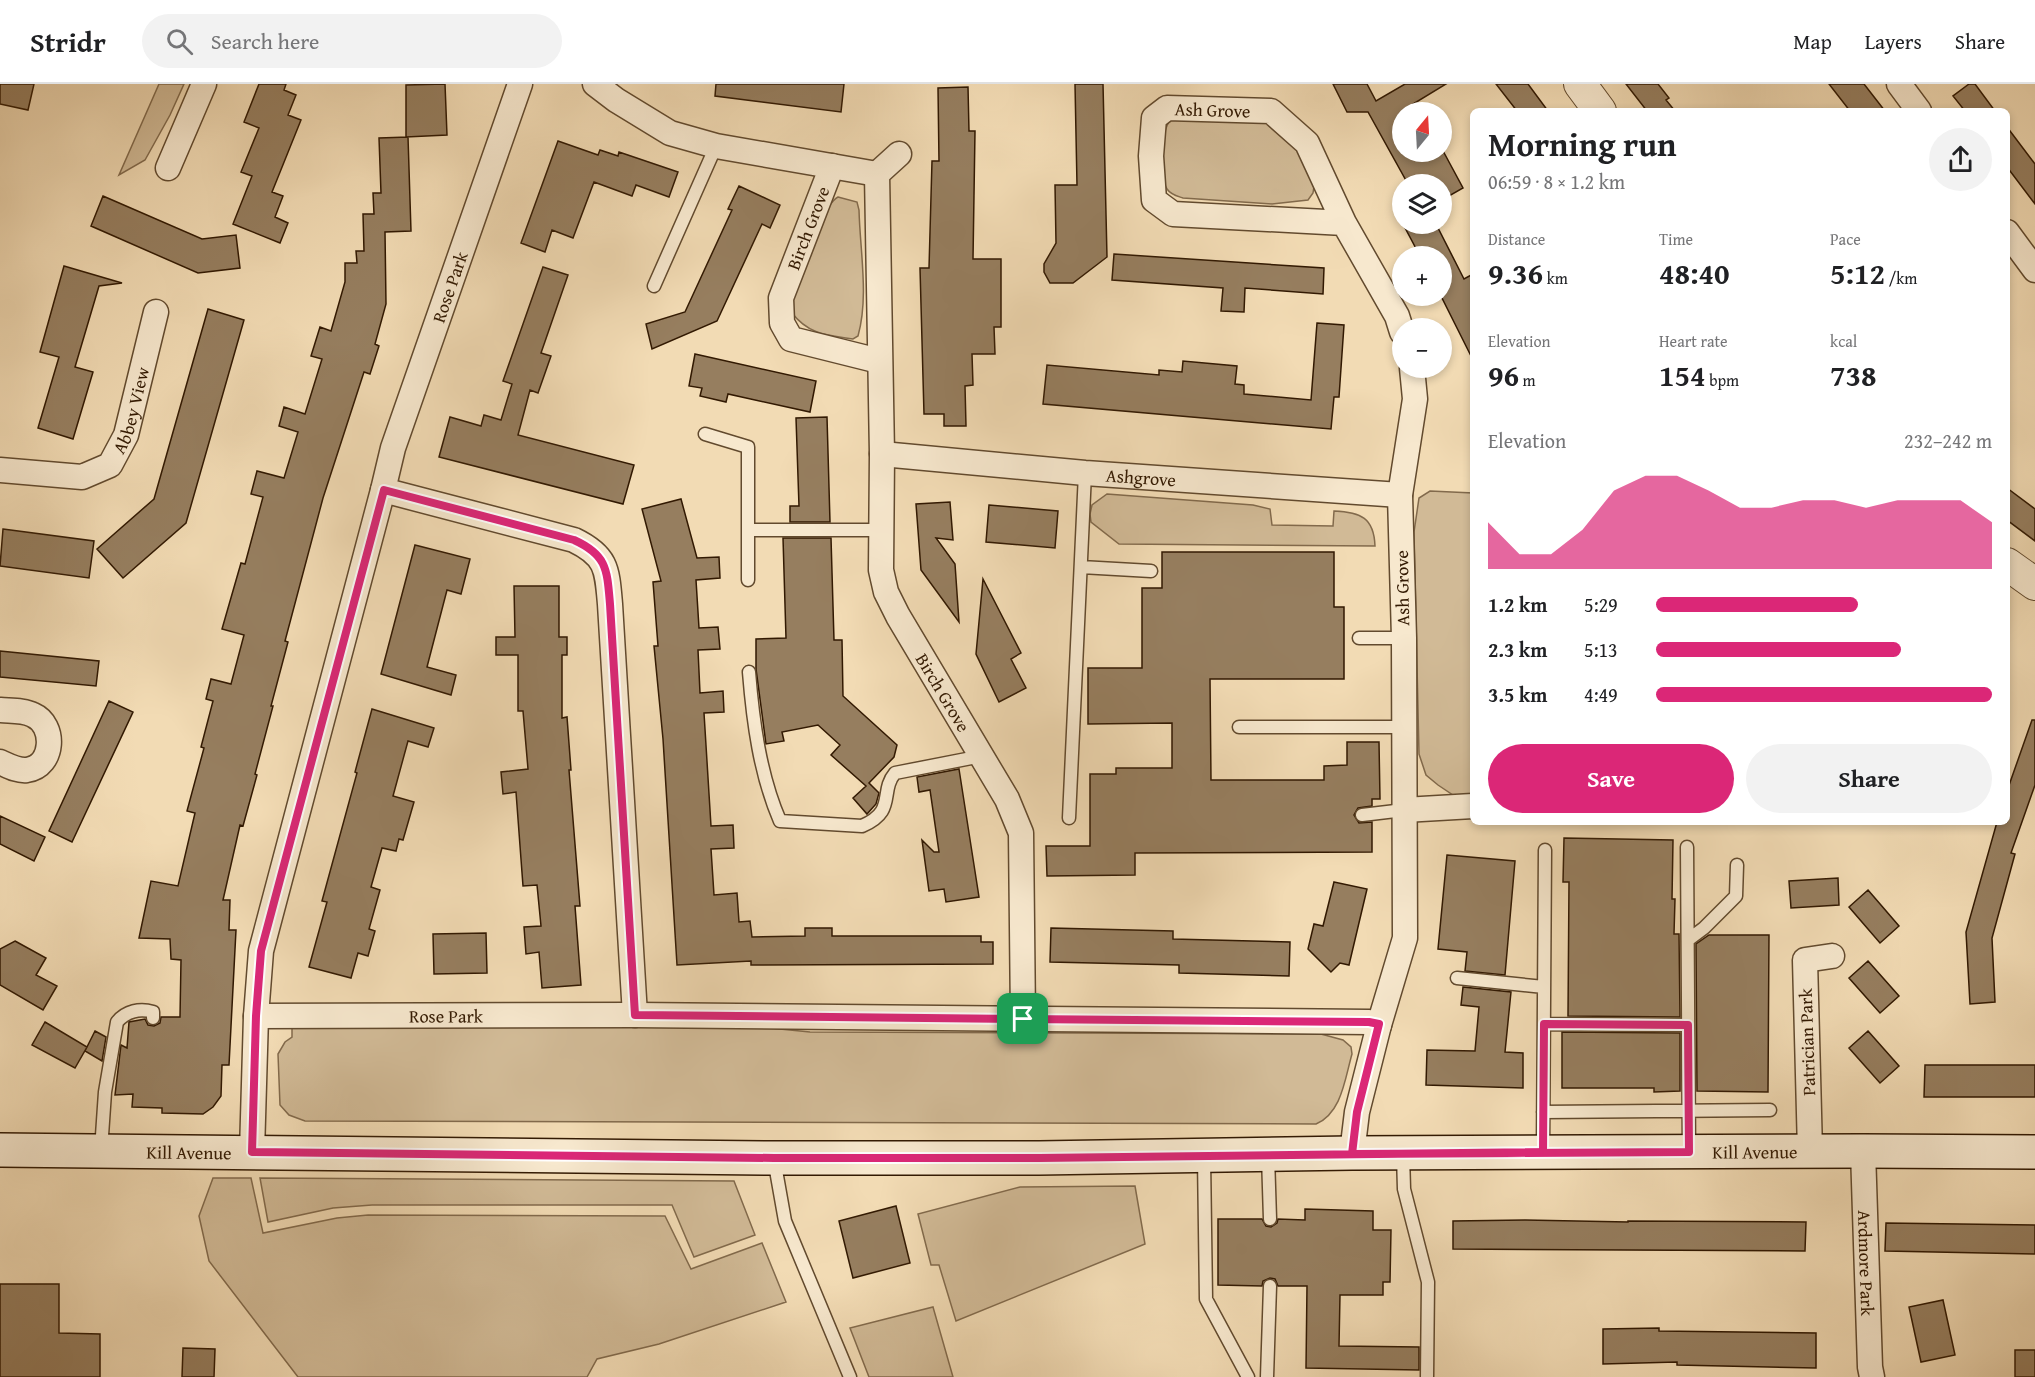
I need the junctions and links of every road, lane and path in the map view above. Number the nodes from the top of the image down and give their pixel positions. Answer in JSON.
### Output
{"nodes":[{"id":1,"x":204,"y":84,"type":"edge"},
{"id":2,"x":520,"y":84,"type":"edge"},
{"id":3,"x":595,"y":84,"type":"edge"},
{"id":4,"x":1580,"y":84,"type":"edge"},
{"id":5,"x":1899,"y":84,"type":"edge"},
{"id":6,"x":1598,"y":108,"type":"edge"},
{"id":7,"x":1917,"y":108,"type":"edge"},
{"id":8,"x":716,"y":146,"type":"junction"},
{"id":9,"x":899,"y":154,"type":"dead end"},
{"id":10,"x":832,"y":166,"type":"junction"},
{"id":11,"x":168,"y":168,"type":"dead end"},
{"id":12,"x":877,"y":174,"type":"junction"},
{"id":13,"x":1344,"y":223,"type":"junction"},
{"id":14,"x":2010,"y":236,"type":"edge"},
{"id":15,"x":2035,"y":270,"type":"edge"},
{"id":16,"x":654,"y":286,"type":"dead end"},
{"id":17,"x":156,"y":312,"type":"dead end"},
{"id":18,"x":1398,"y":318,"type":"edge"},
{"id":19,"x":879,"y":361,"type":"junction"},
{"id":20,"x":1413,"y":378,"type":"edge"},
{"id":21,"x":705,"y":434,"type":"dead end"},
{"id":22,"x":882,"y":454,"type":"junction"},
{"id":23,"x":0,"y":470,"type":"edge"},
{"id":24,"x":1085,"y":472,"type":"junction"},
{"id":25,"x":384,"y":490,"type":"junction"},
{"id":26,"x":1400,"y":495,"type":"junction"},
{"id":27,"x":748,"y":530,"type":"junction"},
{"id":28,"x":882,"y":530,"type":"junction"},
{"id":29,"x":2010,"y":566,"type":"edge"},
{"id":30,"x":1081,"y":567,"type":"junction"},
{"id":31,"x":1151,"y":571,"type":"dead end"},
{"id":32,"x":748,"y":580,"type":"dead end"},
{"id":33,"x":2035,"y":584,"type":"edge"},
{"id":34,"x":1359,"y":638,"type":"dead end"},
{"id":35,"x":1404,"y":638,"type":"junction"},
{"id":36,"x":749,"y":672,"type":"dead end"},
{"id":37,"x":0,"y":710,"type":"edge"},
{"id":38,"x":1405,"y":727,"type":"junction"},
{"id":39,"x":1239,"y":728,"type":"dead end"},
{"id":40,"x":982,"y":756,"type":"junction"},
{"id":41,"x":0,"y":762,"type":"edge"},
{"id":42,"x":1470,"y":806,"type":"edge"},
{"id":43,"x":1404,"y":810,"type":"junction"},
{"id":44,"x":1362,"y":815,"type":"dead end"},
{"id":45,"x":1069,"y":818,"type":"dead end"},
{"id":46,"x":1687,"y":847,"type":"dead end"},
{"id":47,"x":1545,"y":850,"type":"dead end"},
{"id":48,"x":1737,"y":865,"type":"dead end"},
{"id":49,"x":1688,"y":940,"type":"junction"},
{"id":50,"x":1832,"y":956,"type":"dead end"},
{"id":51,"x":1457,"y":978,"type":"dead end"},
{"id":52,"x":1544,"y":987,"type":"junction"},
{"id":53,"x":635,"y":1015,"type":"junction"},
{"id":54,"x":256,"y":1016,"type":"junction"},
{"id":55,"x":153,"y":1018,"type":"dead end"},
{"id":56,"x":1023,"y":1019,"type":"junction"},
{"id":57,"x":1379,"y":1024,"type":"junction"},
{"id":58,"x":1544,"y":1024,"type":"junction"},
{"id":59,"x":1688,"y":1025,"type":"junction"},
{"id":60,"x":1770,"y":1110,"type":"dead end"},
{"id":61,"x":1543,"y":1112,"type":"junction"},
{"id":62,"x":1689,"y":1112,"type":"junction"},
{"id":63,"x":0,"y":1150,"type":"edge"},
{"id":64,"x":101,"y":1151,"type":"junction"},
{"id":65,"x":1810,"y":1151,"type":"junction"},
{"id":66,"x":1863,"y":1151,"type":"junction"},
{"id":67,"x":252,"y":1152,"type":"junction"},
{"id":68,"x":1543,"y":1152,"type":"junction"},
{"id":69,"x":1689,"y":1152,"type":"junction"},
{"id":70,"x":2035,"y":1152,"type":"edge"},
{"id":71,"x":1403,"y":1153,"type":"junction"},
{"id":72,"x":1352,"y":1154,"type":"junction"},
{"id":73,"x":1268,"y":1155,"type":"junction"},
{"id":74,"x":1204,"y":1156,"type":"junction"},
{"id":75,"x":774,"y":1158,"type":"junction"},
{"id":76,"x":1270,"y":1219,"type":"dead end"},
{"id":77,"x":1270,"y":1286,"type":"dead end"},
{"id":78,"x":850,"y":1377,"type":"edge"},
{"id":79,"x":1248,"y":1377,"type":"edge"},
{"id":80,"x":1267,"y":1377,"type":"edge"},
{"id":81,"x":1427,"y":1377,"type":"edge"},
{"id":82,"x":1872,"y":1377,"type":"edge"}],
"edges":[{"from":1,"to":11,"type":"street"},
{"from":2,"to":25,"type":"street","name":"Rose Park"},
{"from":3,"to":8,"type":"street","name":"Birch Grove"},
{"from":4,"to":6,"type":"street"},
{"from":5,"to":7,"type":"street"},
{"from":8,"to":10,"type":"street","name":"Birch Grove"},
{"from":8,"to":16,"type":"lane"},
{"from":9,"to":12,"type":"street"},
{"from":10,"to":12,"type":"street","name":"Birch Grove"},
{"from":10,"to":19,"type":"street","name":"Birch Grove"},
{"from":12,"to":19,"type":"street","name":"Birch Grove"},
{"from":13,"to":13,"type":"street","name":"Ash Grove"},
{"from":13,"to":18,"type":"street","name":"Ash Grove"},
{"from":14,"to":15,"type":"street"},
{"from":17,"to":23,"type":"street","name":"Abbey View"},
{"from":19,"to":22,"type":"street","name":"Birch Grove"},
{"from":20,"to":26,"type":"street","name":"Ash Grove"},
{"from":21,"to":27,"type":"lane"},
{"from":22,"to":24,"type":"street","name":"Ashgrove"},
{"from":22,"to":28,"type":"street","name":"Birch Grove"},
{"from":24,"to":26,"type":"street","name":"Ashgrove"},
{"from":24,"to":30,"type":"lane"},
{"from":25,"to":53,"type":"street"},
{"from":25,"to":54,"type":"street","name":"Rose Park"},
{"from":26,"to":35,"type":"street","name":"Ash Grove"},
{"from":27,"to":28,"type":"lane"},
{"from":27,"to":32,"type":"lane"},
{"from":28,"to":40,"type":"street","name":"Birch Grove"},
{"from":29,"to":33,"type":"street"},
{"from":30,"to":31,"type":"lane"},
{"from":30,"to":45,"type":"lane"},
{"from":34,"to":35,"type":"lane"},
{"from":35,"to":38,"type":"street","name":"Ash Grove"},
{"from":36,"to":40,"type":"lane"},
{"from":37,"to":41,"type":"street"},
{"from":38,"to":39,"type":"lane"},
{"from":38,"to":43,"type":"street","name":"Ash Grove"},
{"from":40,"to":56,"type":"street","name":"Birch Grove"},
{"from":42,"to":43,"type":"street"},
{"from":43,"to":44,"type":"lane"},
{"from":43,"to":57,"type":"street","name":"Ash Grove"},
{"from":46,"to":49,"type":"lane"},
{"from":47,"to":52,"type":"lane"},
{"from":48,"to":49,"type":"lane"},
{"from":49,"to":59,"type":"lane"},
{"from":50,"to":65,"type":"street","name":"Patrician Park"},
{"from":51,"to":52,"type":"lane"},
{"from":52,"to":58,"type":"lane"},
{"from":53,"to":54,"type":"street","name":"Rose Park"},
{"from":53,"to":56,"type":"street","name":"Rose Park"},
{"from":54,"to":67,"type":"street","name":"Rose Park"},
{"from":55,"to":64,"type":"lane"},
{"from":56,"to":57,"type":"street","name":"Rose Park"},
{"from":57,"to":72,"type":"street","name":"Ash Grove"},
{"from":58,"to":59,"type":"lane"},
{"from":58,"to":61,"type":"lane"},
{"from":59,"to":62,"type":"lane"},
{"from":60,"to":62,"type":"lane"},
{"from":61,"to":62,"type":"lane"},
{"from":61,"to":68,"type":"lane"},
{"from":62,"to":69,"type":"lane"},
{"from":63,"to":64,"type":"main road","name":"Kill Avenue"},
{"from":64,"to":67,"type":"main road","name":"Kill Avenue"},
{"from":65,"to":66,"type":"main road","name":"Kill Avenue"},
{"from":65,"to":69,"type":"main road","name":"Kill Avenue"},
{"from":66,"to":70,"type":"main road","name":"Kill Avenue"},
{"from":66,"to":82,"type":"street","name":"Ardmore Park"},
{"from":67,"to":75,"type":"main road","name":"Kill Avenue"},
{"from":68,"to":69,"type":"main road","name":"Kill Avenue"},
{"from":68,"to":71,"type":"main road","name":"Kill Avenue"},
{"from":71,"to":72,"type":"main road","name":"Kill Avenue"},
{"from":71,"to":81,"type":"lane"},
{"from":72,"to":73,"type":"main road","name":"Kill Avenue"},
{"from":73,"to":74,"type":"main road","name":"Kill Avenue"},
{"from":73,"to":76,"type":"lane"},
{"from":74,"to":75,"type":"main road","name":"Kill Avenue"},
{"from":74,"to":79,"type":"lane"},
{"from":75,"to":78,"type":"lane"},
{"from":77,"to":80,"type":"lane"}]}
